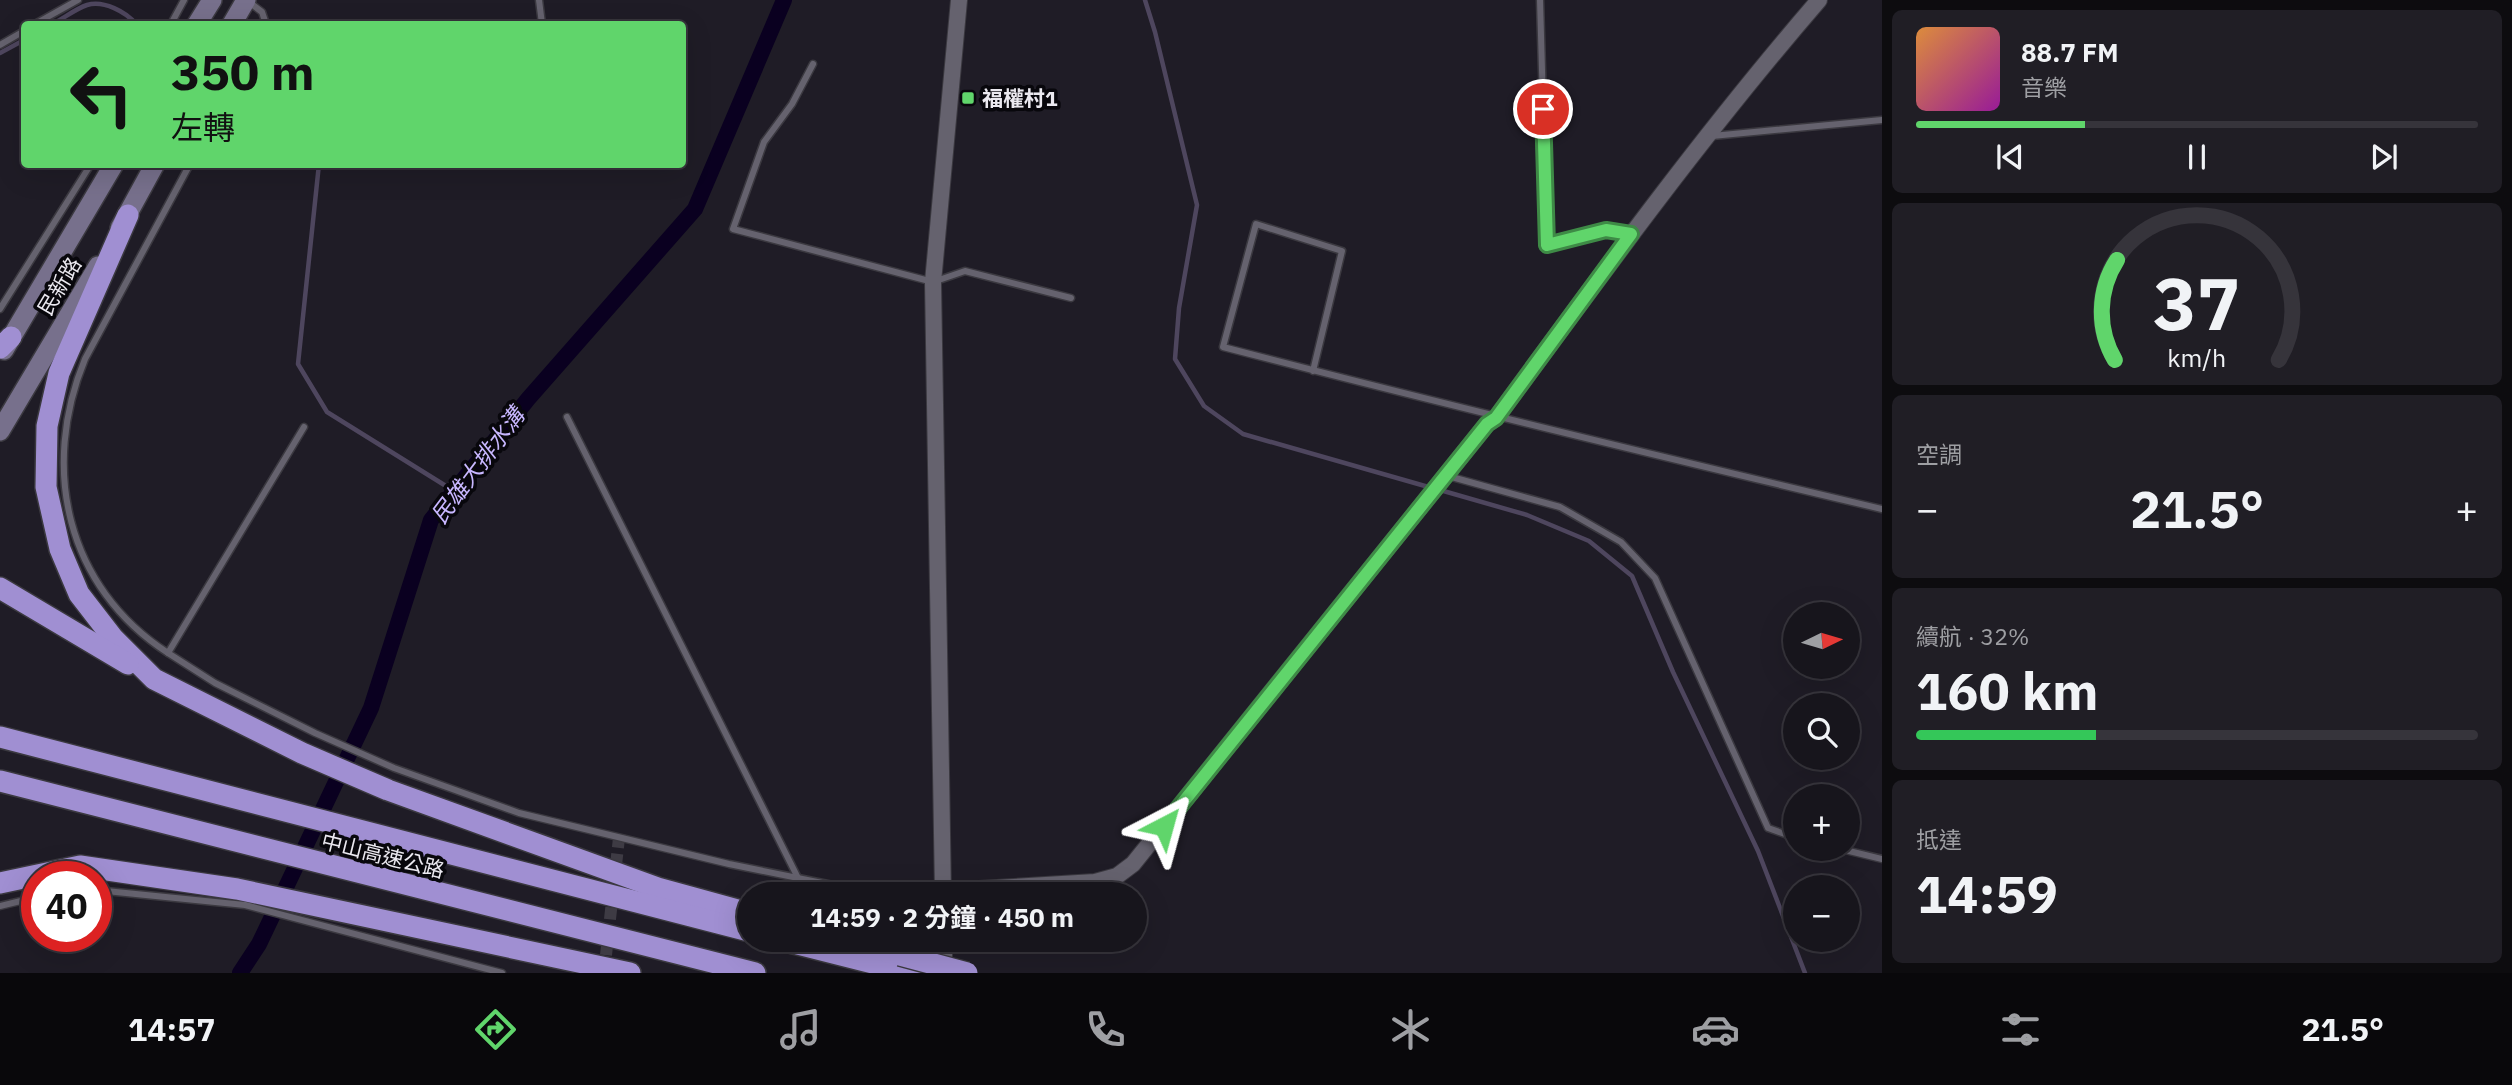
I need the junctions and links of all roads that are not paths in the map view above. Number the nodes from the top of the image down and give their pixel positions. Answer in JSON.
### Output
{"nodes":[{"id":1,"x":78,"y":0,"type":"edge"},
{"id":2,"x":184,"y":0,"type":"edge"},
{"id":3,"x":212,"y":0,"type":"edge"},
{"id":4,"x":247,"y":0,"type":"edge"},
{"id":5,"x":539,"y":0,"type":"edge"},
{"id":6,"x":959,"y":0,"type":"edge"},
{"id":7,"x":1540,"y":0,"type":"edge"},
{"id":8,"x":1815,"y":1,"type":"edge"},
{"id":9,"x":40,"y":21,"type":"edge"},
{"id":10,"x":173,"y":21,"type":"edge"},
{"id":11,"x":199,"y":21,"type":"edge"},
{"id":12,"x":234,"y":21,"type":"edge"},
{"id":13,"x":265,"y":21,"type":"edge"},
{"id":14,"x":542,"y":21,"type":"edge"},
{"id":15,"x":21,"y":33,"type":"edge"},
{"id":16,"x":0,"y":45,"type":"edge"},
{"id":17,"x":813,"y":64,"type":"dead end"},
{"id":18,"x":1882,"y":120,"type":"edge"},
{"id":19,"x":1706,"y":136,"type":"junction"},
{"id":20,"x":88,"y":168,"type":"edge"},
{"id":21,"x":112,"y":168,"type":"edge"},
{"id":22,"x":153,"y":168,"type":"edge"},
{"id":23,"x":188,"y":168,"type":"edge"},
{"id":24,"x":128,"y":215,"type":"junction"},
{"id":25,"x":1631,"y":234,"type":"junction"},
{"id":26,"x":933,"y":282,"type":"junction"},
{"id":27,"x":1071,"y":298,"type":"dead end"},
{"id":28,"x":0,"y":309,"type":"edge"},
{"id":29,"x":5,"y":343,"type":"edge"},
{"id":30,"x":0,"y":357,"type":"edge"},
{"id":31,"x":1313,"y":371,"type":"junction"},
{"id":32,"x":567,"y":417,"type":"dead end"},
{"id":33,"x":1496,"y":418,"type":"junction"},
{"id":34,"x":304,"y":427,"type":"dead end"},
{"id":35,"x":0,"y":430,"type":"edge"},
{"id":36,"x":1439,"y":484,"type":"junction"},
{"id":37,"x":1882,"y":509,"type":"edge"},
{"id":38,"x":0,"y":587,"type":"edge"},
{"id":39,"x":168,"y":653,"type":"junction"},
{"id":40,"x":154,"y":679,"type":"junction"},
{"id":41,"x":0,"y":737,"type":"edge"},
{"id":42,"x":0,"y":781,"type":"edge"},
{"id":43,"x":1783,"y":833,"type":"edge"},
{"id":44,"x":1860,"y":854,"type":"edge"},
{"id":45,"x":1882,"y":859,"type":"edge"},
{"id":46,"x":799,"y":880,"type":"junction"},
{"id":47,"x":810,"y":882,"type":"edge"},
{"id":48,"x":944,"y":882,"type":"edge"},
{"id":49,"x":1095,"y":882,"type":"edge"},
{"id":50,"x":0,"y":883,"type":"edge"},
{"id":51,"x":112,"y":891,"type":"edge"},
{"id":52,"x":241,"y":897,"type":"junction"},
{"id":53,"x":21,"y":901,"type":"edge"},
{"id":54,"x":0,"y":906,"type":"edge"},
{"id":55,"x":737,"y":910,"type":"edge"},
{"id":56,"x":315,"y":915,"type":"junction"},
{"id":57,"x":737,"y":928,"type":"edge"},
{"id":58,"x":838,"y":952,"type":"edge"},
{"id":59,"x":872,"y":952,"type":"edge"},
{"id":60,"x":944,"y":952,"type":"edge"},
{"id":61,"x":904,"y":966,"type":"edge"},
{"id":62,"x":502,"y":973,"type":"edge"},
{"id":63,"x":630,"y":973,"type":"edge"},
{"id":64,"x":755,"y":973,"type":"edge"},
{"id":65,"x":944,"y":973,"type":"edge"},
{"id":66,"x":967,"y":973,"type":"edge"}],
"edges":[{"from":1,"to":9,"type":"lane"},
{"from":2,"to":10,"type":"lane"},
{"from":3,"to":11,"type":"main road"},
{"from":4,"to":12,"type":"main road"},
{"from":4,"to":13,"type":"lane"},
{"from":5,"to":14,"type":"lane"},
{"from":6,"to":26,"type":"street"},
{"from":7,"to":25,"type":"lane"},
{"from":8,"to":19,"type":"street"},
{"from":15,"to":16,"type":"lane"},
{"from":17,"to":26,"type":"lane"},
{"from":18,"to":19,"type":"lane"},
{"from":19,"to":25,"type":"street"},
{"from":20,"to":28,"type":"lane"},
{"from":21,"to":29,"type":"main road","name":"民新路"},
{"from":22,"to":24,"type":"main road","name":"民新路"},
{"from":23,"to":39,"type":"lane"},
{"from":24,"to":35,"type":"main road","name":"民新路"},
{"from":24,"to":40,"type":"highway"},
{"from":25,"to":33,"type":"street"},
{"from":26,"to":27,"type":"lane"},
{"from":26,"to":48,"type":"street"},
{"from":29,"to":30,"type":"main road","name":"民新路"},
{"from":31,"to":31,"type":"lane"},
{"from":31,"to":33,"type":"lane"},
{"from":32,"to":46,"type":"lane"},
{"from":33,"to":36,"type":"street"},
{"from":33,"to":37,"type":"lane"},
{"from":34,"to":39,"type":"lane"},
{"from":36,"to":43,"type":"lane"},
{"from":36,"to":49,"type":"street"},
{"from":38,"to":40,"type":"highway"},
{"from":39,"to":46,"type":"lane"},
{"from":40,"to":55,"type":"highway"},
{"from":41,"to":57,"type":"highway","name":"中山高速公路"},
{"from":42,"to":64,"type":"highway","name":"中山高速公路"},
{"from":44,"to":45,"type":"lane"},
{"from":46,"to":47,"type":"lane"},
{"from":50,"to":52,"type":"highway"},
{"from":51,"to":52,"type":"lane"},
{"from":52,"to":56,"type":"highway"},
{"from":53,"to":54,"type":"lane"},
{"from":56,"to":62,"type":"lane"},
{"from":56,"to":63,"type":"highway"},
{"from":58,"to":61,"type":"highway"},
{"from":59,"to":61,"type":"highway"},
{"from":60,"to":65,"type":"street"},
{"from":61,"to":66,"type":"highway","bridge":true}]}
